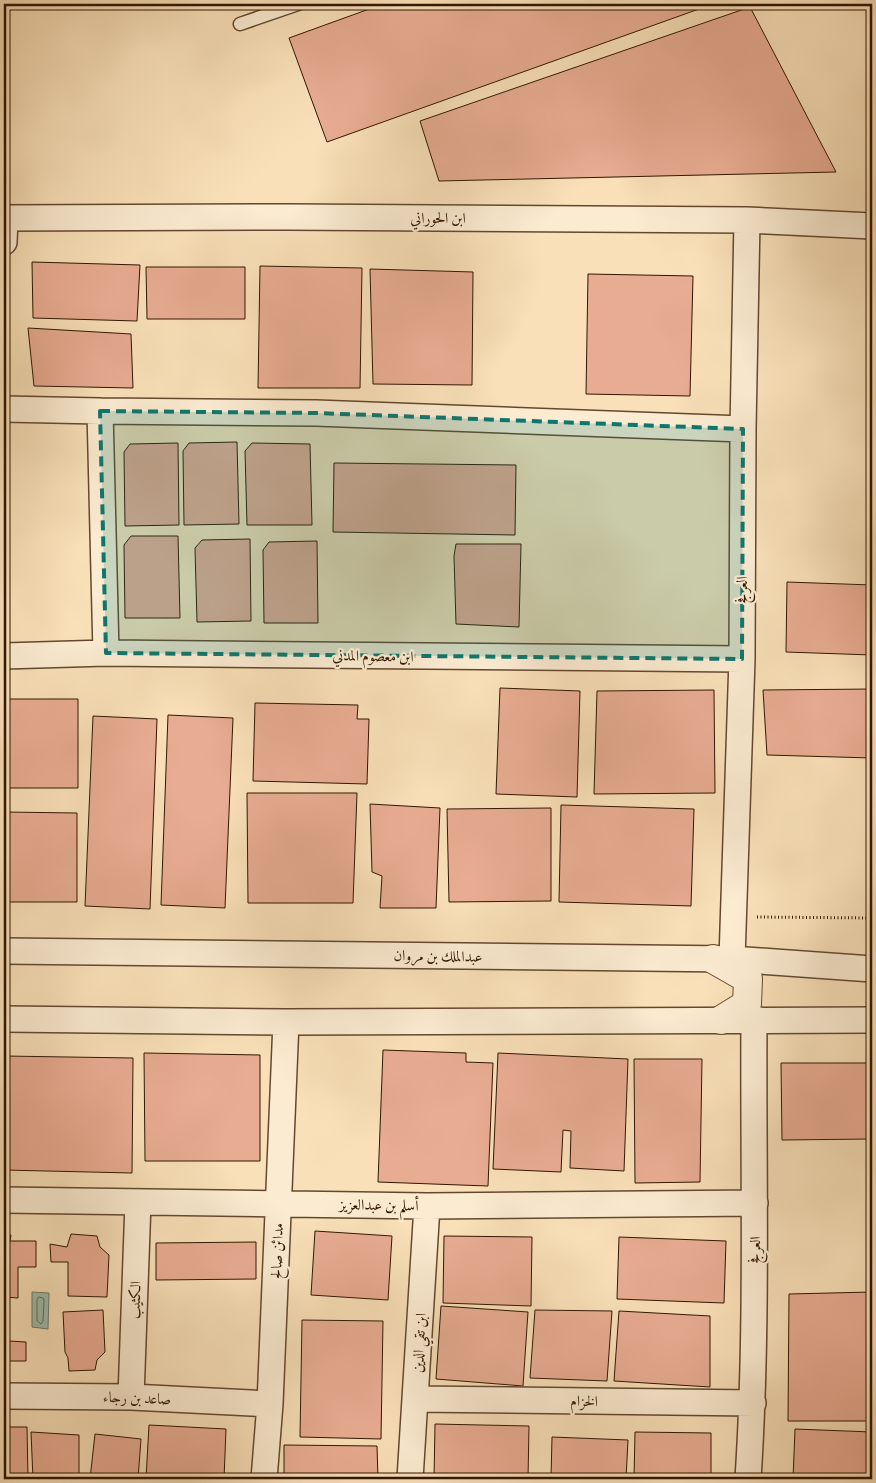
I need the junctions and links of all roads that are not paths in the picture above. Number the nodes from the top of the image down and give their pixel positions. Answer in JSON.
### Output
{"nodes":[{"id":1,"x":298,"y":4,"type":"edge"},
{"id":2,"x":240,"y":24,"type":"dead end"},
{"id":3,"x":747,"y":220,"type":"junction"},
{"id":4,"x":4,"y":226,"type":"edge"},
{"id":5,"x":872,"y":226,"type":"edge"},
{"id":6,"x":4,"y":409,"type":"edge"},
{"id":7,"x":100,"y":411,"type":"junction"},
{"id":8,"x":742,"y":429,"type":"junction"},
{"id":9,"x":106,"y":653,"type":"junction"},
{"id":10,"x":4,"y":656,"type":"edge"},
{"id":11,"x":742,"y":659,"type":"junction"},
{"id":12,"x":4,"y":951,"type":"edge"},
{"id":13,"x":723,"y":959,"type":"junction"},
{"id":14,"x":872,"y":969,"type":"edge"},
{"id":15,"x":4,"y":1019,"type":"edge"},
{"id":16,"x":721,"y":1020,"type":"junction"},
{"id":17,"x":754,"y":1020,"type":"junction"},
{"id":18,"x":872,"y":1020,"type":"edge"},
{"id":19,"x":286,"y":1022,"type":"junction"},
{"id":20,"x":4,"y":1200,"type":"edge"},
{"id":21,"x":138,"y":1202,"type":"junction"},
{"id":22,"x":279,"y":1203,"type":"junction"},
{"id":23,"x":755,"y":1203,"type":"junction"},
{"id":24,"x":427,"y":1206,"type":"junction"},
{"id":25,"x":4,"y":1396,"type":"edge"},
{"id":26,"x":131,"y":1397,"type":"junction"},
{"id":27,"x":416,"y":1399,"type":"junction"},
{"id":28,"x":753,"y":1403,"type":"junction"},
{"id":29,"x":270,"y":1404,"type":"junction"},
{"id":30,"x":264,"y":1479,"type":"edge"},
{"id":31,"x":410,"y":1479,"type":"edge"},
{"id":32,"x":748,"y":1479,"type":"edge"}],
"edges":[{"from":1,"to":2,"type":"lane"},
{"from":3,"to":4,"type":"street","name":"ابن الحوراني"},
{"from":3,"to":5,"type":"street","name":"ابن الحوراني"},
{"from":3,"to":8,"type":"street","name":"العرفج"},
{"from":6,"to":7,"type":"street"},
{"from":7,"to":8,"type":"street"},
{"from":7,"to":9,"type":"street"},
{"from":8,"to":11,"type":"street","name":"العرفج"},
{"from":9,"to":10,"type":"street","name":"ابن معصوم المدني"},
{"from":9,"to":11,"type":"street","name":"ابن معصوم المدني"},
{"from":11,"to":13,"type":"street","name":"العرفج"},
{"from":12,"to":13,"type":"street","name":"عبدالملك بن مروان"},
{"from":13,"to":14,"type":"street","name":"عبدالملك بن مروان"},
{"from":13,"to":16,"type":"street"},
{"from":15,"to":19,"type":"street"},
{"from":16,"to":17,"type":"street"},
{"from":16,"to":19,"type":"street"},
{"from":17,"to":18,"type":"street"},
{"from":17,"to":23,"type":"street","name":"العرفج"},
{"from":19,"to":22,"type":"street","name":"مدائن صالح"},
{"from":20,"to":21,"type":"street","name":"أسلم بن عبدالعزيز"},
{"from":21,"to":22,"type":"street","name":"أسلم بن عبدالعزيز"},
{"from":21,"to":26,"type":"street","name":"الكثيب"},
{"from":22,"to":24,"type":"street","name":"أسلم بن عبدالعزيز"},
{"from":22,"to":29,"type":"street","name":"مدائن صالح"},
{"from":23,"to":24,"type":"street","name":"أسلم بن عبدالعزيز"},
{"from":23,"to":28,"type":"street","name":"العرفج"},
{"from":24,"to":27,"type":"street","name":"ابن تقي الدين"},
{"from":25,"to":26,"type":"street","name":"صاعد بن رجاء"},
{"from":26,"to":29,"type":"street","name":"صاعد بن رجاء"},
{"from":27,"to":28,"type":"street","name":"الخزام"},
{"from":27,"to":31,"type":"street","name":"ابن تقي الدين"},
{"from":28,"to":32,"type":"street","name":"العرفج"},
{"from":29,"to":30,"type":"street","name":"مدائن صالح"}]}
